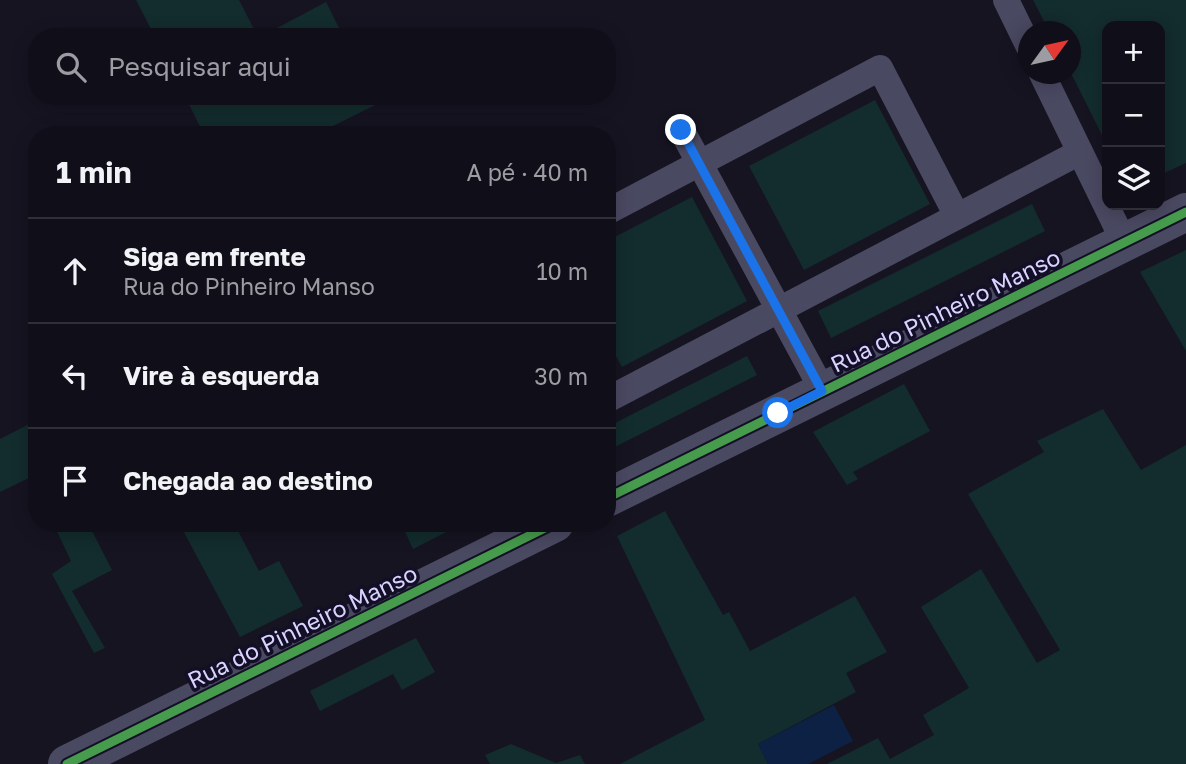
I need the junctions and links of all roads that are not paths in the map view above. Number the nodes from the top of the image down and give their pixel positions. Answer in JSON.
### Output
{"nodes":[{"id":1,"x":1006,"y":0,"type":"edge"},
{"id":2,"x":1018,"y":25,"type":"edge"},
{"id":3,"x":1047,"y":84,"type":"edge"},
{"id":4,"x":681,"y":130,"type":"dead end"},
{"id":5,"x":1080,"y":152,"type":"junction"},
{"id":6,"x":699,"y":163,"type":"junction"},
{"id":7,"x":616,"y":207,"type":"edge"},
{"id":8,"x":1186,"y":212,"type":"edge"},
{"id":9,"x":957,"y":216,"type":"junction"},
{"id":10,"x":1124,"y":242,"type":"junction"},
{"id":11,"x":778,"y":311,"type":"junction"},
{"id":12,"x":822,"y":391,"type":"junction"},
{"id":13,"x":616,"y":393,"type":"edge"},
{"id":14,"x":616,"y":494,"type":"edge"},
{"id":15,"x":537,"y":532,"type":"edge"},
{"id":16,"x":67,"y":764,"type":"edge"}],
"edges":[{"from":1,"to":2,"type":"lane"},
{"from":3,"to":5,"type":"lane"},
{"from":4,"to":6,"type":"lane"},
{"from":5,"to":9,"type":"lane"},
{"from":5,"to":10,"type":"lane"},
{"from":6,"to":7,"type":"lane"},
{"from":6,"to":9,"type":"lane"},
{"from":6,"to":11,"type":"lane"},
{"from":8,"to":10,"type":"street","name":"Rua do Pinheiro Manso"},
{"from":9,"to":11,"type":"lane"},
{"from":10,"to":12,"type":"street","name":"Rua do Pinheiro Manso"},
{"from":11,"to":12,"type":"lane"},
{"from":11,"to":13,"type":"lane"},
{"from":12,"to":14,"type":"street","name":"Rua do Pinheiro Manso"},
{"from":15,"to":16,"type":"street","name":"Rua do Pinheiro Manso"}]}
